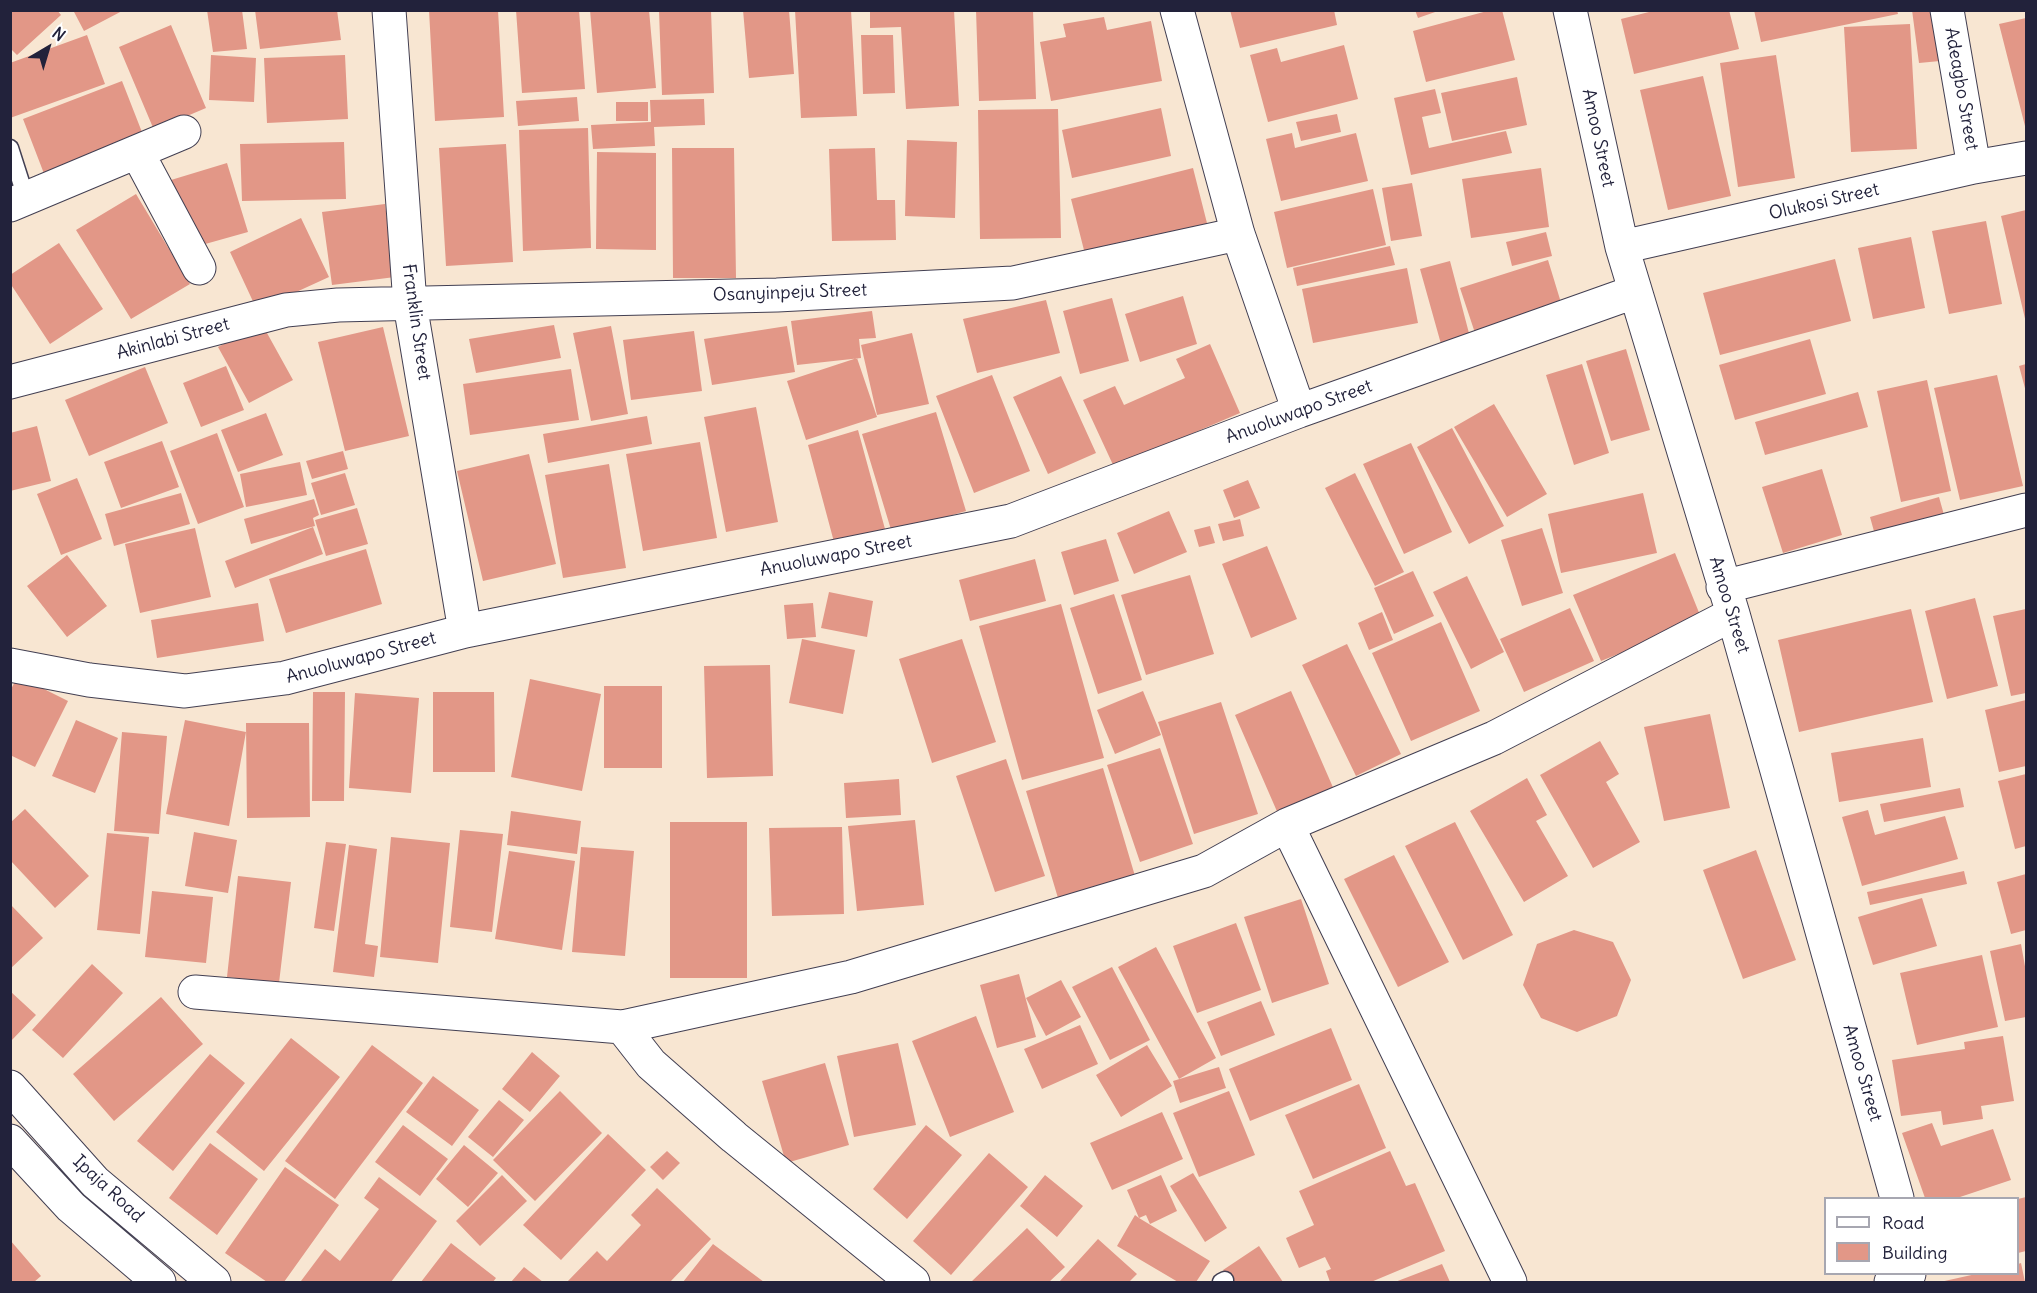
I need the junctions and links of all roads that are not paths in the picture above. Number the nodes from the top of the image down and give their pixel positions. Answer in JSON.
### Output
{"nodes":[{"id":1,"x":389,"y":10,"type":"edge"},
{"id":2,"x":1177,"y":10,"type":"edge"},
{"id":3,"x":1570,"y":10,"type":"edge"},
{"id":4,"x":1947,"y":10,"type":"edge"},
{"id":5,"x":184,"y":132,"type":"dead end"},
{"id":6,"x":10,"y":148,"type":"edge"},
{"id":7,"x":137,"y":152,"type":"junction"},
{"id":8,"x":2026,"y":158,"type":"edge"},
{"id":9,"x":1974,"y":167,"type":"junction"},
{"id":10,"x":18,"y":201,"type":"edge"},
{"id":11,"x":1238,"y":234,"type":"junction"},
{"id":12,"x":1622,"y":247,"type":"junction"},
{"id":13,"x":199,"y":268,"type":"dead end"},
{"id":14,"x":1634,"y":292,"type":"junction"},
{"id":15,"x":410,"y":303,"type":"junction"},
{"id":16,"x":338,"y":305,"type":"joint"},
{"id":17,"x":12,"y":376,"type":"edge"},
{"id":18,"x":1299,"y":411,"type":"junction"},
{"id":19,"x":2026,"y":510,"type":"edge"},
{"id":20,"x":1728,"y":600,"type":"junction"},
{"id":21,"x":465,"y":631,"type":"junction"},
{"id":22,"x":10,"y":665,"type":"edge"},
{"id":23,"x":1287,"y":825,"type":"junction"},
{"id":24,"x":195,"y":992,"type":"dead end"},
{"id":25,"x":622,"y":1027,"type":"junction"},
{"id":26,"x":10,"y":1087,"type":"edge"},
{"id":27,"x":10,"y":1141,"type":"edge"},
{"id":28,"x":1897,"y":1197,"type":"edge"},
{"id":29,"x":1908,"y":1275,"type":"edge"},
{"id":30,"x":159,"y":1282,"type":"edge"},
{"id":31,"x":214,"y":1282,"type":"edge"},
{"id":32,"x":913,"y":1282,"type":"edge"},
{"id":33,"x":1510,"y":1282,"type":"edge"},
{"id":34,"x":1891,"y":1282,"type":"edge"}],
"edges":[{"from":1,"to":15,"type":"street","name":"Franklin Street"},
{"from":2,"to":11,"type":"street"},
{"from":3,"to":12,"type":"street","name":"Amoo Street"},
{"from":4,"to":9,"type":"street","name":"Adeagbo Street"},
{"from":5,"to":7,"type":"street"},
{"from":6,"to":10,"type":"lane"},
{"from":7,"to":10,"type":"street"},
{"from":7,"to":13,"type":"street"},
{"from":8,"to":9,"type":"street","name":"Olukosi Street"},
{"from":9,"to":12,"type":"street","name":"Olukosi Street"},
{"from":11,"to":15,"type":"street","name":"Osanyinpeju Street"},
{"from":11,"to":18,"type":"street"},
{"from":12,"to":14,"type":"street","name":"Amoo Street"},
{"from":14,"to":18,"type":"street","name":"Anuoluwapo Street"},
{"from":14,"to":20,"type":"street","name":"Amoo Street"},
{"from":15,"to":16,"type":"street","name":"Osanyinpeju Street"},
{"from":15,"to":21,"type":"street","name":"Franklin Street"},
{"from":16,"to":17,"type":"street","name":"Akinlabi Street"},
{"from":18,"to":21,"type":"street","name":"Anuoluwapo Street"},
{"from":19,"to":20,"type":"street"},
{"from":20,"to":23,"type":"street"},
{"from":20,"to":28,"type":"street","name":"Amoo Street"},
{"from":21,"to":22,"type":"street","name":"Anuoluwapo Street"},
{"from":23,"to":25,"type":"street"},
{"from":23,"to":33,"type":"street"},
{"from":24,"to":25,"type":"street"},
{"from":25,"to":32,"type":"street"},
{"from":26,"to":31,"type":"street","name":"Ipaja Road"},
{"from":27,"to":30,"type":"street","name":"Ipaja Road"},
{"from":29,"to":34,"type":"street"}]}
